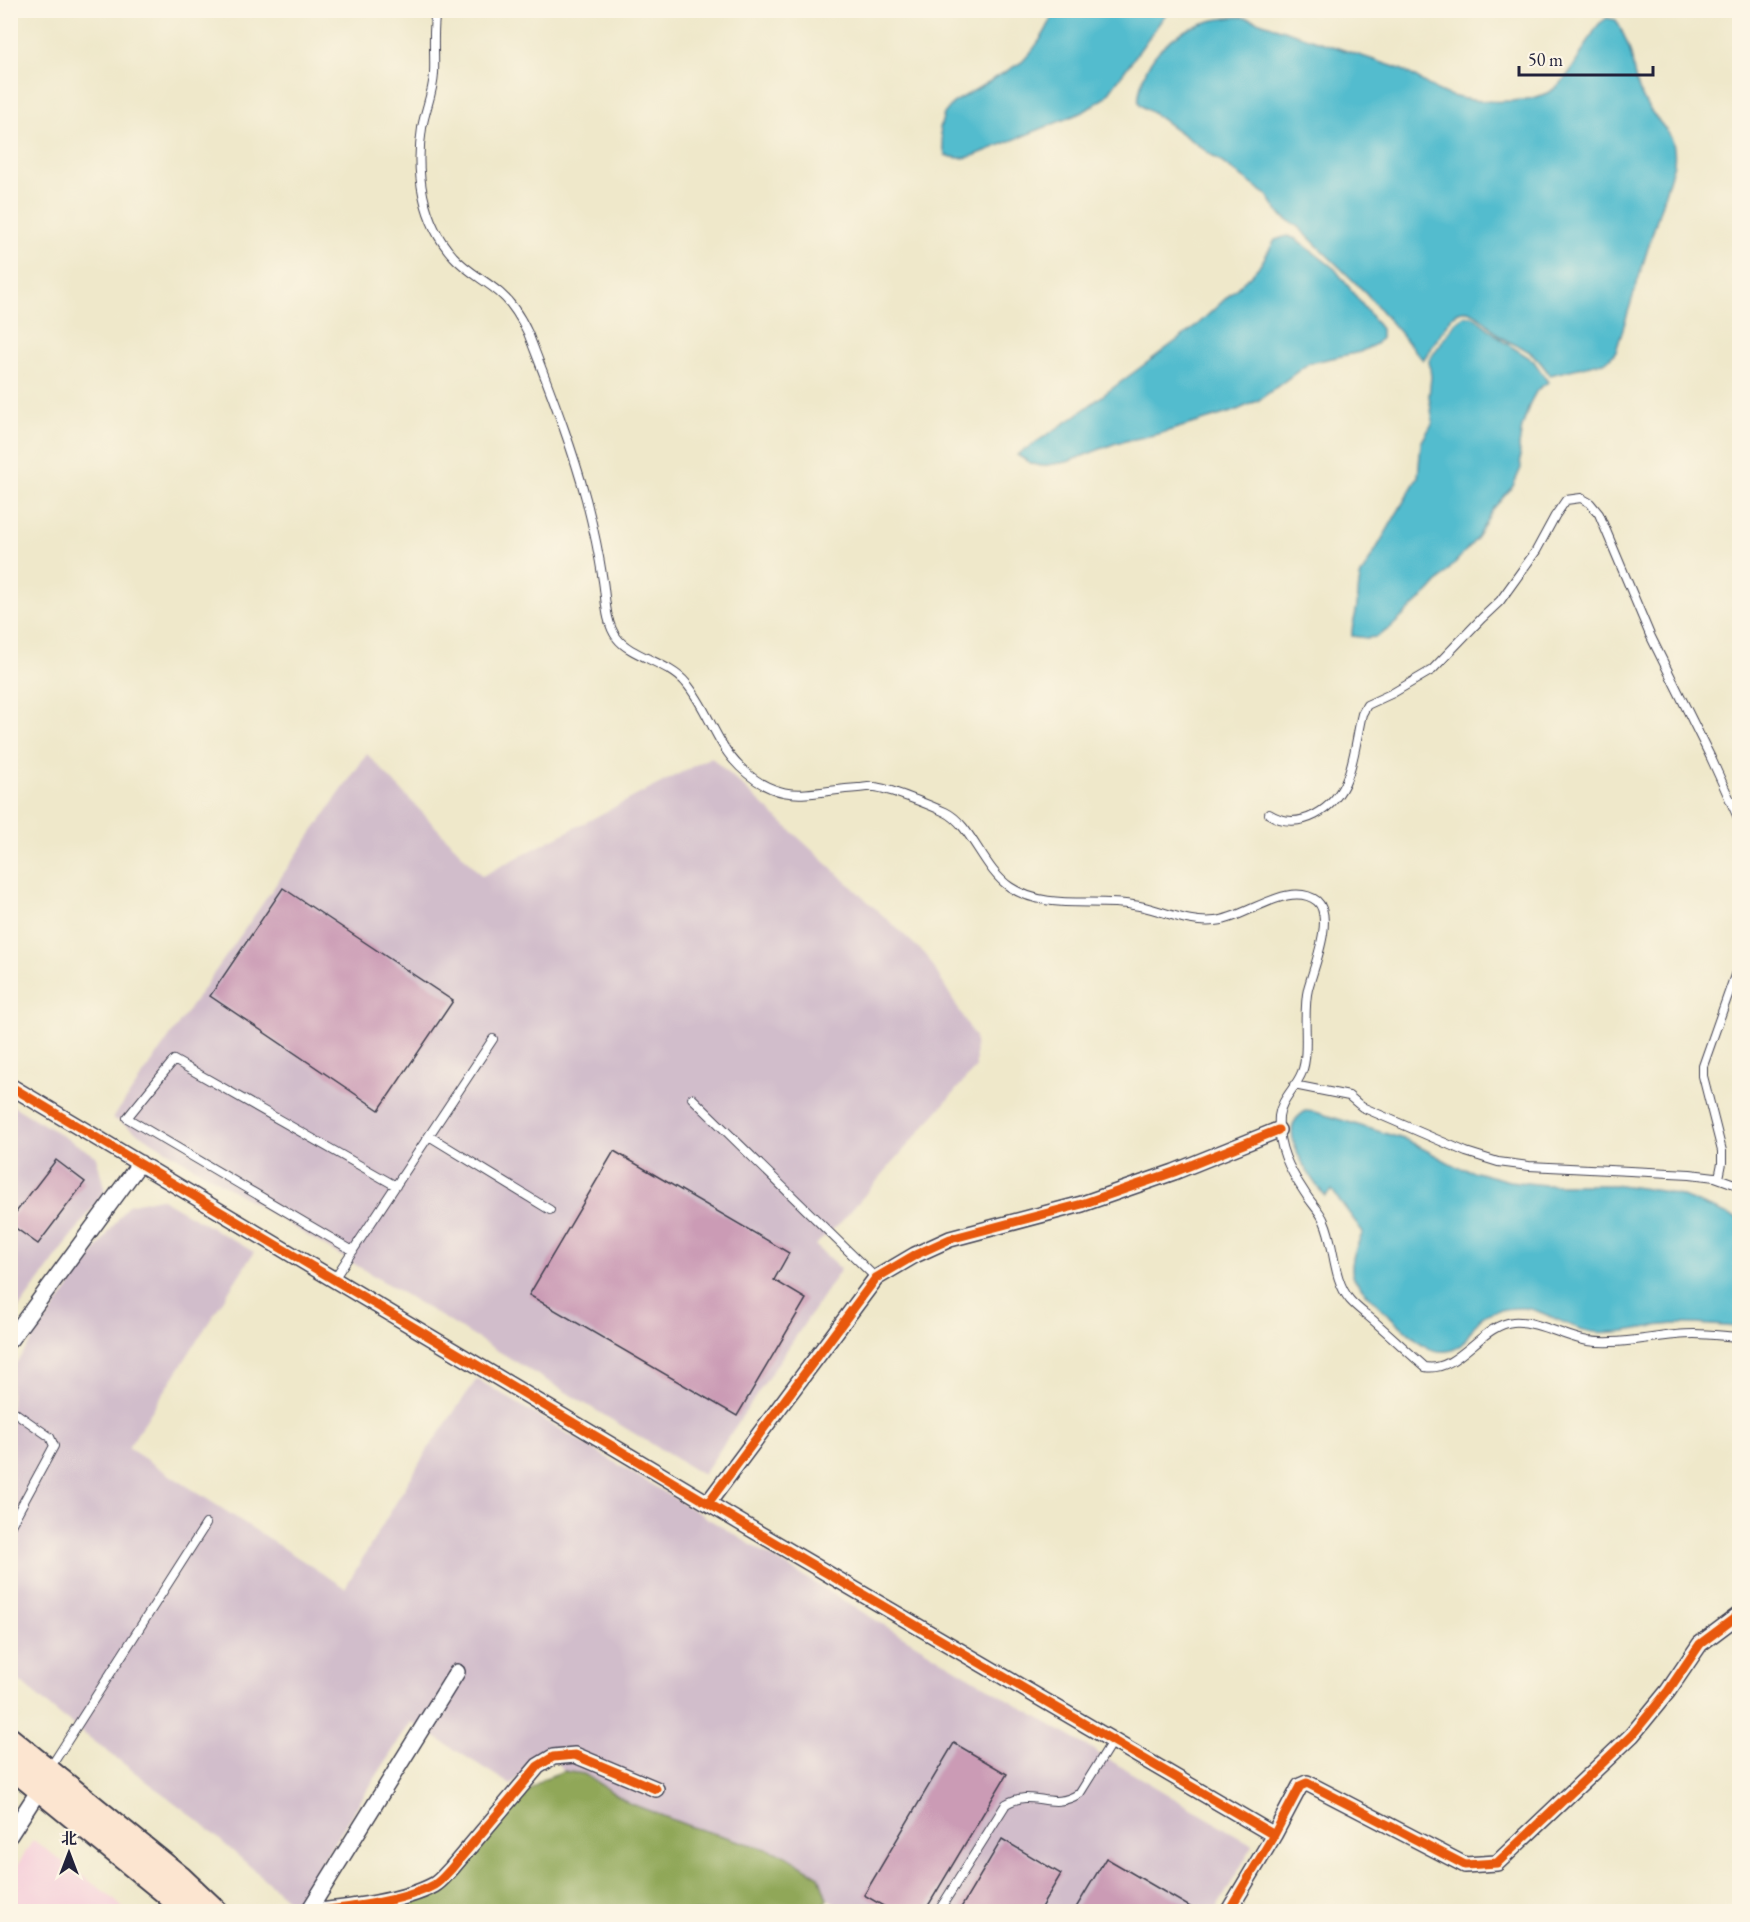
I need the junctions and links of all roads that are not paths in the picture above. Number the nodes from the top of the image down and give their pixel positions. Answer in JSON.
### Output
{"nodes":[{"id":1,"x":436,"y":10,"type":"edge"},
{"id":2,"x":1269,"y":813,"type":"dead end"},
{"id":3,"x":1740,"y":822,"type":"edge"},
{"id":4,"x":1740,"y":961,"type":"edge"},
{"id":5,"x":493,"y":1039,"type":"dead end"},
{"id":6,"x":1294,"y":1085,"type":"junction"},
{"id":7,"x":10,"y":1086,"type":"edge"},
{"id":8,"x":692,"y":1098,"type":"dead end"},
{"id":9,"x":1278,"y":1130,"type":"junction"},
{"id":10,"x":429,"y":1136,"type":"junction"},
{"id":11,"x":140,"y":1163,"type":"junction"},
{"id":12,"x":1719,"y":1178,"type":"junction"},
{"id":13,"x":396,"y":1186,"type":"junction"},
{"id":14,"x":1740,"y":1186,"type":"edge"},
{"id":15,"x":550,"y":1210,"type":"dead end"},
{"id":16,"x":353,"y":1251,"type":"junction"},
{"id":17,"x":876,"y":1278,"type":"junction"},
{"id":18,"x":334,"y":1279,"type":"junction"},
{"id":19,"x":13,"y":1332,"type":"edge"},
{"id":20,"x":1740,"y":1337,"type":"edge"},
{"id":21,"x":10,"y":1409,"type":"edge"},
{"id":22,"x":708,"y":1503,"type":"junction"},
{"id":23,"x":206,"y":1524,"type":"dead end"},
{"id":24,"x":10,"y":1527,"type":"edge"},
{"id":25,"x":1740,"y":1614,"type":"edge"},
{"id":26,"x":457,"y":1672,"type":"dead end"},
{"id":27,"x":10,"y":1739,"type":"edge"},
{"id":28,"x":1113,"y":1740,"type":"junction"},
{"id":29,"x":10,"y":1766,"type":"edge"},
{"id":30,"x":44,"y":1780,"type":"junction"},
{"id":31,"x":656,"y":1789,"type":"dead end"},
{"id":32,"x":1274,"y":1835,"type":"junction"},
{"id":33,"x":10,"y":1836,"type":"edge"},
{"id":34,"x":186,"y":1911,"type":"edge"},
{"id":35,"x":218,"y":1911,"type":"edge"},
{"id":36,"x":309,"y":1911,"type":"edge"},
{"id":37,"x":938,"y":1911,"type":"edge"},
{"id":38,"x":1228,"y":1911,"type":"edge"}],
"edges":[{"from":1,"to":6,"type":"lane"},
{"from":2,"to":3,"type":"lane"},
{"from":4,"to":12,"type":"lane"},
{"from":5,"to":10,"type":"lane"},
{"from":6,"to":9,"type":"lane"},
{"from":6,"to":12,"type":"lane"},
{"from":7,"to":11,"type":"street"},
{"from":8,"to":17,"type":"lane"},
{"from":9,"to":17,"type":"street"},
{"from":9,"to":20,"type":"lane"},
{"from":10,"to":13,"type":"lane"},
{"from":10,"to":15,"type":"lane"},
{"from":11,"to":18,"type":"street"},
{"from":11,"to":19,"type":"street"},
{"from":12,"to":14,"type":"lane"},
{"from":13,"to":16,"type":"lane"},
{"from":13,"to":16,"type":"lane"},
{"from":16,"to":18,"type":"lane"},
{"from":17,"to":22,"type":"street"},
{"from":18,"to":22,"type":"street"},
{"from":21,"to":24,"type":"lane"},
{"from":22,"to":28,"type":"street"},
{"from":23,"to":30,"type":"lane"},
{"from":25,"to":32,"type":"street"},
{"from":26,"to":36,"type":"street"},
{"from":27,"to":30,"type":"main road"},
{"from":28,"to":32,"type":"street"},
{"from":28,"to":37,"type":"lane"},
{"from":29,"to":30,"type":"main road"},
{"from":30,"to":33,"type":"street"},
{"from":30,"to":34,"type":"main road"},
{"from":30,"to":35,"type":"main road"},
{"from":31,"to":36,"type":"street"},
{"from":32,"to":38,"type":"street"}]}
